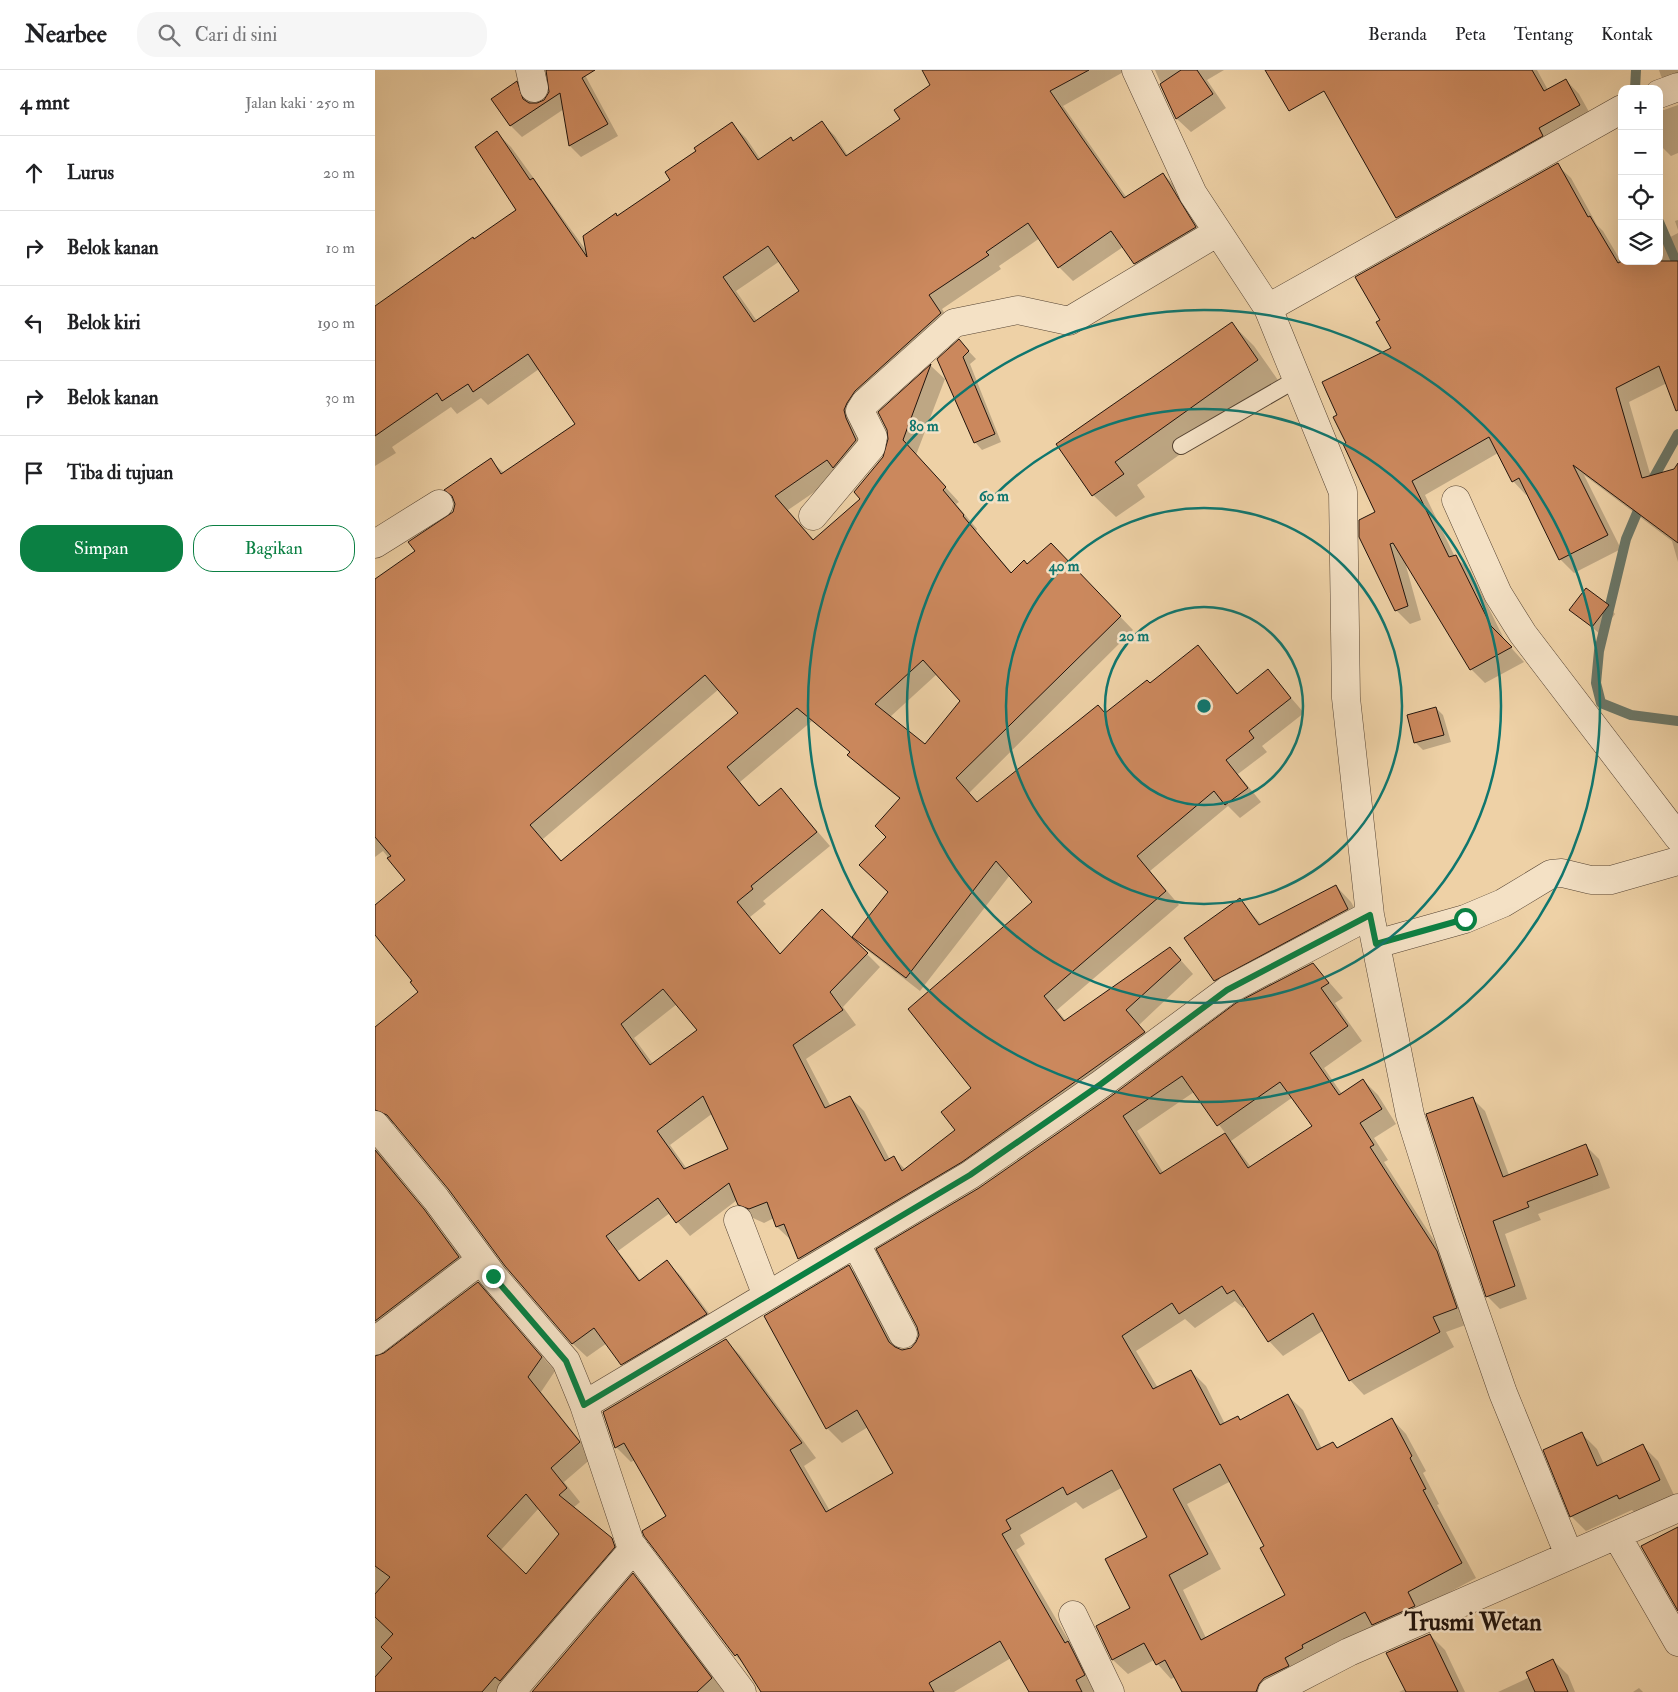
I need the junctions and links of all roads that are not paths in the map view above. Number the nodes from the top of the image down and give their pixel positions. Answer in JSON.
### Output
{"nodes":[{"id":1,"x":1136,"y":70,"type":"edge"},
{"id":2,"x":1678,"y":87,"type":"edge"},
{"id":3,"x":1663,"y":93,"type":"edge"},
{"id":4,"x":1618,"y":111,"type":"edge"},
{"id":5,"x":1218,"y":232,"type":"junction"},
{"id":6,"x":1268,"y":308,"type":"junction"},
{"id":7,"x":1297,"y":379,"type":"junction"},
{"id":8,"x":1181,"y":446,"type":"dead end"},
{"id":9,"x":1456,"y":500,"type":"dead end"},
{"id":10,"x":439,"y":504,"type":"dead end"},
{"id":11,"x":813,"y":516,"type":"dead end"},
{"id":12,"x":375,"y":544,"type":"edge"},
{"id":13,"x":1678,"y":837,"type":"edge"},
{"id":14,"x":1678,"y":861,"type":"edge"},
{"id":15,"x":1370,"y":915,"type":"junction"},
{"id":16,"x":1376,"y":944,"type":"junction"},
{"id":17,"x":375,"y":1125,"type":"edge"},
{"id":18,"x":738,"y":1220,"type":"dead end"},
{"id":19,"x":856,"y":1244,"type":"junction"},
{"id":20,"x":481,"y":1260,"type":"junction"},
{"id":21,"x":767,"y":1296,"type":"junction"},
{"id":22,"x":903,"y":1334,"type":"dead end"},
{"id":23,"x":375,"y":1342,"type":"edge"},
{"id":24,"x":584,"y":1405,"type":"junction"},
{"id":25,"x":1678,"y":1508,"type":"edge"},
{"id":26,"x":1617,"y":1536,"type":"junction"},
{"id":27,"x":634,"y":1548,"type":"junction"},
{"id":28,"x":1569,"y":1555,"type":"junction"},
{"id":29,"x":1073,"y":1615,"type":"dead end"},
{"id":30,"x":1678,"y":1642,"type":"edge"},
{"id":31,"x":511,"y":1692,"type":"edge"},
{"id":32,"x":742,"y":1692,"type":"edge"},
{"id":33,"x":1110,"y":1692,"type":"edge"},
{"id":34,"x":1272,"y":1692,"type":"edge"}],
"edges":[{"from":1,"to":5,"type":"street"},
{"from":2,"to":3,"type":"street"},
{"from":4,"to":6,"type":"street"},
{"from":5,"to":6,"type":"street"},
{"from":5,"to":11,"type":"street"},
{"from":6,"to":7,"type":"street"},
{"from":7,"to":8,"type":"lane"},
{"from":7,"to":15,"type":"street"},
{"from":9,"to":13,"type":"street"},
{"from":10,"to":12,"type":"street"},
{"from":14,"to":16,"type":"street"},
{"from":15,"to":16,"type":"street"},
{"from":15,"to":19,"type":"street"},
{"from":16,"to":28,"type":"street"},
{"from":17,"to":20,"type":"street"},
{"from":18,"to":21,"type":"street"},
{"from":19,"to":21,"type":"street"},
{"from":19,"to":22,"type":"street"},
{"from":20,"to":23,"type":"street"},
{"from":20,"to":24,"type":"street"},
{"from":21,"to":24,"type":"street"},
{"from":24,"to":27,"type":"street"},
{"from":25,"to":26,"type":"street"},
{"from":26,"to":28,"type":"street"},
{"from":26,"to":30,"type":"street"},
{"from":27,"to":31,"type":"street"},
{"from":27,"to":32,"type":"street"},
{"from":28,"to":34,"type":"street"},
{"from":29,"to":33,"type":"street"}]}
